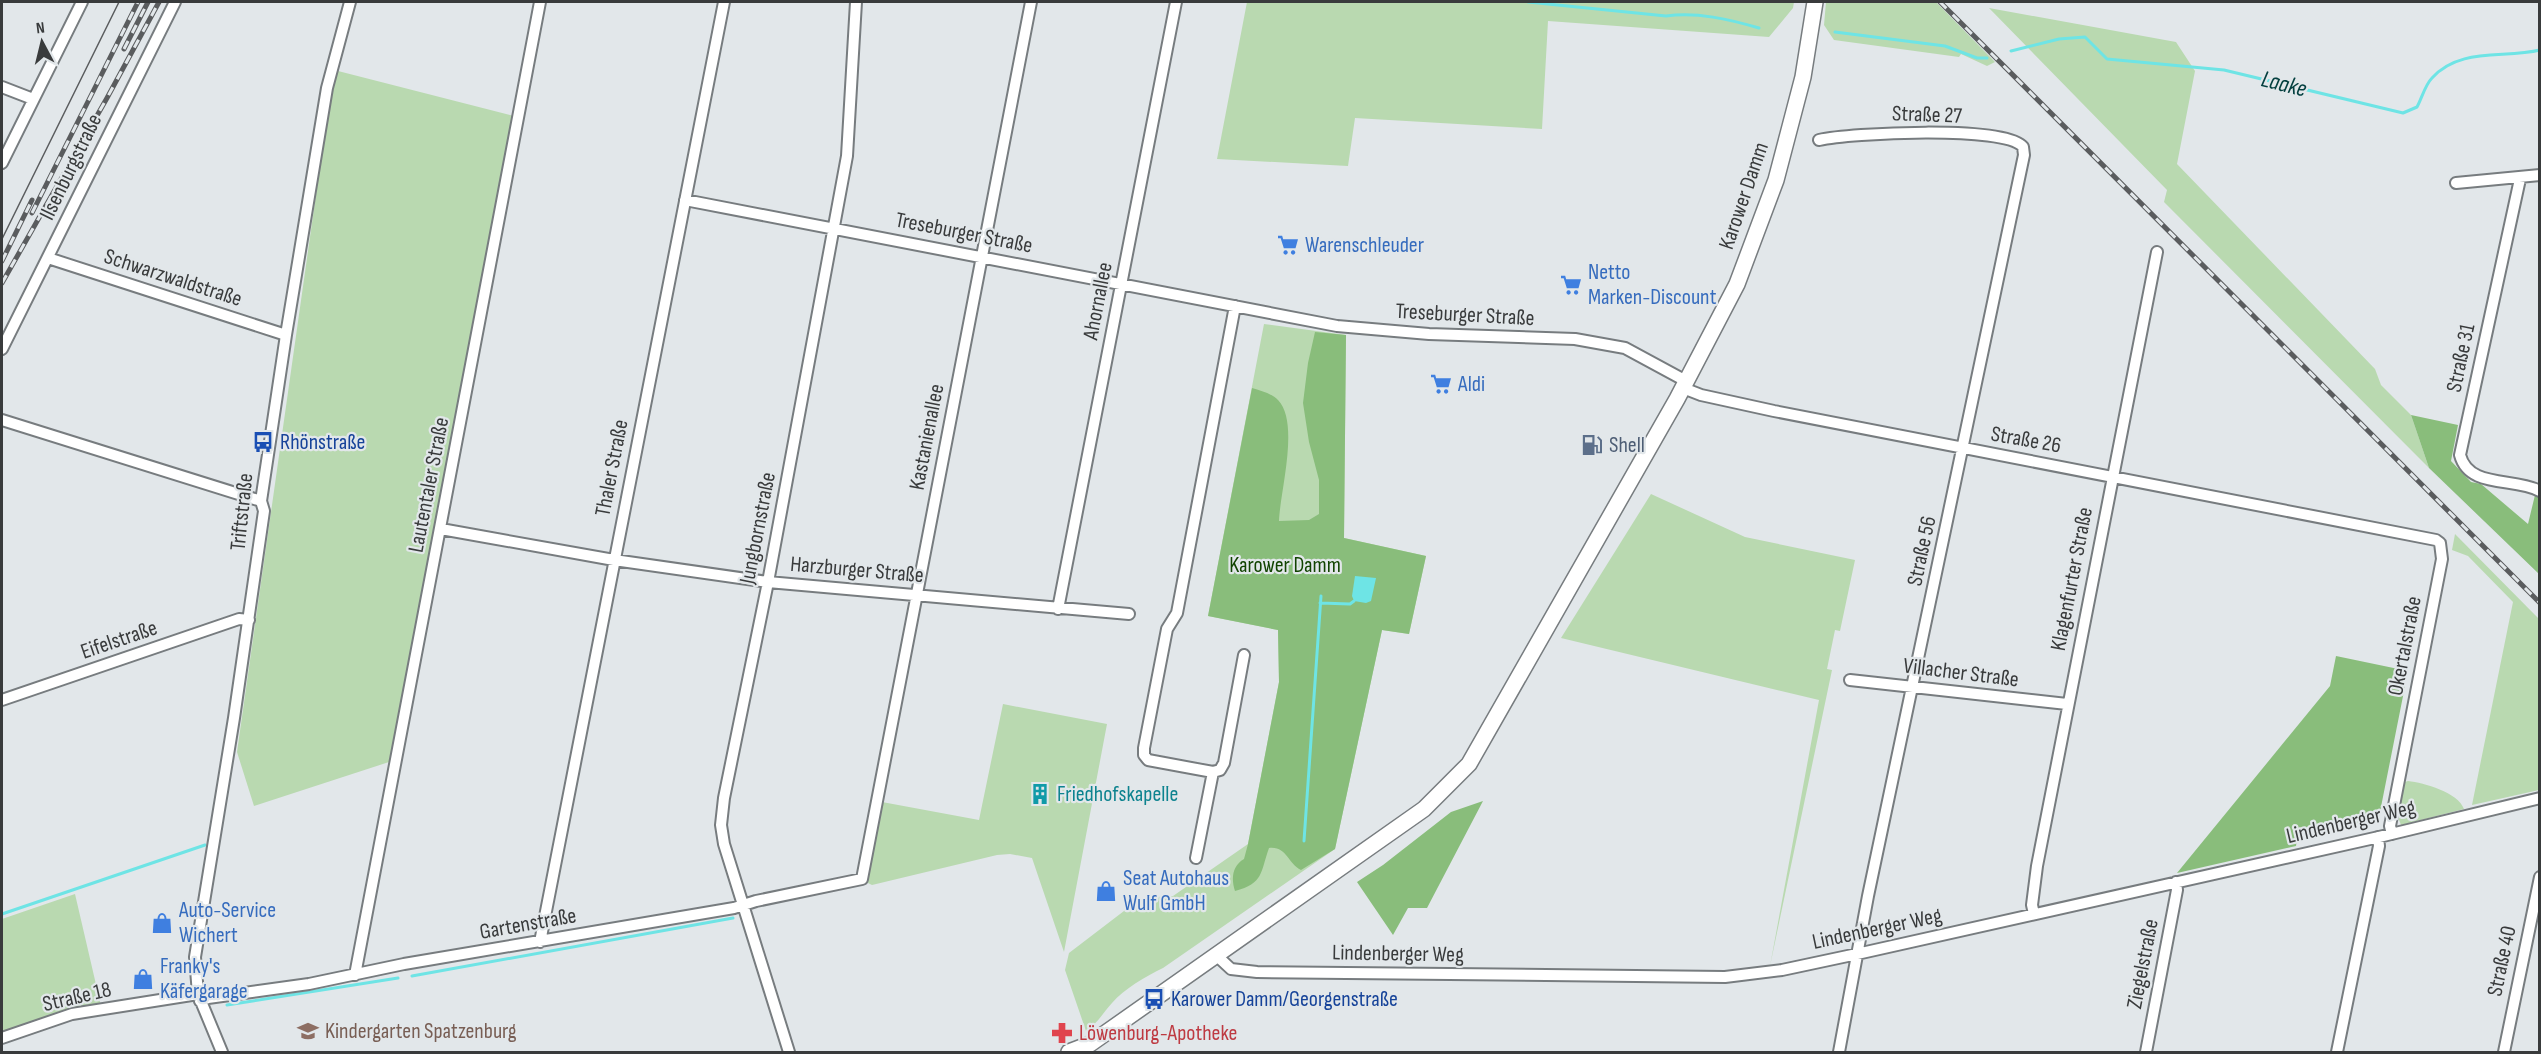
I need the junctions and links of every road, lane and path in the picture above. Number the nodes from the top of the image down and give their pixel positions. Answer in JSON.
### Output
{"nodes":[{"id":1,"x":82,"y":2,"type":"edge"},
{"id":2,"x":175,"y":2,"type":"edge"},
{"id":3,"x":350,"y":2,"type":"edge"},
{"id":4,"x":540,"y":2,"type":"edge"},
{"id":5,"x":724,"y":2,"type":"edge"},
{"id":6,"x":856,"y":2,"type":"edge"},
{"id":7,"x":1031,"y":2,"type":"edge"},
{"id":8,"x":1176,"y":2,"type":"edge"},
{"id":9,"x":1815,"y":2,"type":"edge"},
{"id":10,"x":2,"y":87,"type":"edge"},
{"id":11,"x":33,"y":99,"type":"junction"},
{"id":12,"x":1819,"y":140,"type":"dead end"},
{"id":13,"x":2024,"y":155,"type":"joint"},
{"id":14,"x":2,"y":163,"type":"edge"},
{"id":15,"x":2540,"y":175,"type":"edge"},
{"id":16,"x":2520,"y":179,"type":"junction"},
{"id":17,"x":2456,"y":183,"type":"dead end"},
{"id":18,"x":685,"y":200,"type":"junction"},
{"id":19,"x":835,"y":229,"type":"junction"},
{"id":20,"x":2157,"y":252,"type":"dead end"},
{"id":21,"x":982,"y":256,"type":"junction"},
{"id":22,"x":48,"y":258,"type":"junction"},
{"id":23,"x":1121,"y":284,"type":"junction"},
{"id":24,"x":1235,"y":306,"type":"junction"},
{"id":25,"x":286,"y":335,"type":"junction"},
{"id":26,"x":2,"y":349,"type":"edge"},
{"id":27,"x":1685,"y":385,"type":"junction"},
{"id":28,"x":2,"y":420,"type":"edge"},
{"id":29,"x":1964,"y":448,"type":"junction"},
{"id":30,"x":2113,"y":475,"type":"junction"},
{"id":31,"x":2540,"y":491,"type":"edge"},
{"id":32,"x":261,"y":501,"type":"junction"},
{"id":33,"x":2363,"y":525,"type":"joint"},
{"id":34,"x":441,"y":530,"type":"junction"},
{"id":35,"x":614,"y":560,"type":"junction"},
{"id":36,"x":768,"y":582,"type":"junction"},
{"id":37,"x":917,"y":594,"type":"junction"},
{"id":38,"x":1058,"y":609,"type":"junction"},
{"id":39,"x":1129,"y":614,"type":"dead end"},
{"id":40,"x":249,"y":620,"type":"junction"},
{"id":41,"x":1244,"y":655,"type":"dead end"},
{"id":42,"x":1850,"y":680,"type":"dead end"},
{"id":43,"x":1912,"y":686,"type":"junction"},
{"id":44,"x":2,"y":700,"type":"edge"},
{"id":45,"x":2067,"y":704,"type":"junction"},
{"id":46,"x":1213,"y":772,"type":"junction"},
{"id":47,"x":2540,"y":798,"type":"edge"},
{"id":48,"x":2392,"y":834,"type":"junction"},
{"id":49,"x":2378,"y":837,"type":"junction"},
{"id":50,"x":1196,"y":858,"type":"dead end"},
{"id":51,"x":2540,"y":877,"type":"edge"},
{"id":52,"x":862,"y":879,"type":"joint"},
{"id":53,"x":2176,"y":882,"type":"junction"},
{"id":54,"x":743,"y":905,"type":"junction"},
{"id":55,"x":2034,"y":914,"type":"junction"},
{"id":56,"x":540,"y":942,"type":"junction"},
{"id":57,"x":1857,"y":954,"type":"junction"},
{"id":58,"x":1215,"y":955,"type":"junction"},
{"id":59,"x":354,"y":975,"type":"junction"},
{"id":60,"x":199,"y":997,"type":"junction"},
{"id":61,"x":2,"y":1038,"type":"edge"},
{"id":62,"x":222,"y":1053,"type":"edge"},
{"id":63,"x":789,"y":1053,"type":"edge"},
{"id":64,"x":1069,"y":1053,"type":"edge"},
{"id":65,"x":1839,"y":1053,"type":"edge"},
{"id":66,"x":2146,"y":1053,"type":"edge"},
{"id":67,"x":2337,"y":1053,"type":"edge"},
{"id":68,"x":2504,"y":1053,"type":"edge"}],
"edges":[{"from":1,"to":11,"type":"street"},
{"from":2,"to":22,"type":"street","name":"Ilsenburgstraße"},
{"from":3,"to":25,"type":"street","name":"Triftstraße"},
{"from":4,"to":34,"type":"street","name":"Lautentaler Straße"},
{"from":5,"to":18,"type":"street","name":"Thaler Straße"},
{"from":6,"to":19,"type":"street","name":"Jungbornstraße"},
{"from":7,"to":21,"type":"street","name":"Kastanienallee"},
{"from":8,"to":23,"type":"street","name":"Ahornallee"},
{"from":9,"to":27,"type":"main road","name":"Karower Damm"},
{"from":10,"to":11,"type":"street"},
{"from":11,"to":14,"type":"street"},
{"from":12,"to":13,"type":"street","name":"Straße 27"},
{"from":13,"to":29,"type":"street","name":"Straße 56"},
{"from":15,"to":16,"type":"street"},
{"from":16,"to":17,"type":"street"},
{"from":16,"to":31,"type":"street","name":"Straße 31"},
{"from":18,"to":19,"type":"street","name":"Treseburger Straße"},
{"from":18,"to":35,"type":"street","name":"Thaler Straße"},
{"from":19,"to":21,"type":"street","name":"Treseburger Straße"},
{"from":19,"to":36,"type":"street","name":"Jungbornstraße"},
{"from":20,"to":30,"type":"street","name":"Klagenfurter Straße"},
{"from":21,"to":23,"type":"street","name":"Treseburger Straße"},
{"from":21,"to":37,"type":"street","name":"Kastanienallee"},
{"from":22,"to":25,"type":"street","name":"Schwarzwaldstraße"},
{"from":22,"to":26,"type":"street","name":"Ilsenburgstraße"},
{"from":23,"to":24,"type":"street","name":"Treseburger Straße"},
{"from":23,"to":38,"type":"street","name":"Ahornallee"},
{"from":24,"to":27,"type":"street","name":"Treseburger Straße"},
{"from":24,"to":46,"type":"street"},
{"from":25,"to":32,"type":"street","name":"Triftstraße"},
{"from":27,"to":29,"type":"street","name":"Straße 26"},
{"from":27,"to":58,"type":"main road","name":"Karower Damm"},
{"from":28,"to":32,"type":"street"},
{"from":29,"to":30,"type":"street","name":"Straße 26"},
{"from":29,"to":43,"type":"street","name":"Straße 56"},
{"from":30,"to":33,"type":"street","name":"Straße 26"},
{"from":30,"to":45,"type":"street","name":"Klagenfurter Straße"},
{"from":32,"to":40,"type":"street","name":"Triftstraße"},
{"from":33,"to":48,"type":"street","name":"Okertalstraße"},
{"from":34,"to":35,"type":"street","name":"Harzburger Straße"},
{"from":34,"to":59,"type":"street","name":"Lautentaler Straße"},
{"from":35,"to":36,"type":"street","name":"Harzburger Straße"},
{"from":35,"to":56,"type":"street","name":"Thaler Straße"},
{"from":36,"to":37,"type":"street","name":"Harzburger Straße"},
{"from":36,"to":54,"type":"street","name":"Jungbornstraße"},
{"from":37,"to":38,"type":"street","name":"Harzburger Straße"},
{"from":37,"to":52,"type":"street","name":"Kastanienallee"},
{"from":38,"to":39,"type":"street","name":"Harzburger Straße"},
{"from":40,"to":44,"type":"street","name":"Eifelstraße"},
{"from":40,"to":60,"type":"street","name":"Triftstraße"},
{"from":41,"to":46,"type":"street"},
{"from":42,"to":43,"type":"street","name":"Villacher Straße"},
{"from":43,"to":45,"type":"street","name":"Villacher Straße"},
{"from":43,"to":57,"type":"street","name":"Straße 56"},
{"from":45,"to":55,"type":"street","name":"Klagenfurter Straße"},
{"from":46,"to":50,"type":"street"},
{"from":47,"to":48,"type":"street","name":"Lindenberger Weg"},
{"from":48,"to":49,"type":"street","name":"Lindenberger Weg"},
{"from":49,"to":53,"type":"street","name":"Lindenberger Weg"},
{"from":49,"to":67,"type":"street"},
{"from":51,"to":68,"type":"street","name":"Straße 40"},
{"from":52,"to":54,"type":"street","name":"Gartenstraße"},
{"from":53,"to":55,"type":"street","name":"Lindenberger Weg"},
{"from":53,"to":66,"type":"street","name":"Ziegelstraße"},
{"from":54,"to":56,"type":"street","name":"Gartenstraße"},
{"from":54,"to":63,"type":"street","name":"Jungbornstraße"},
{"from":55,"to":57,"type":"street","name":"Lindenberger Weg"},
{"from":56,"to":59,"type":"street","name":"Gartenstraße"},
{"from":57,"to":58,"type":"street","name":"Lindenberger Weg"},
{"from":57,"to":65,"type":"street","name":"Straße 56"},
{"from":58,"to":64,"type":"main road","name":"Karower Damm"},
{"from":59,"to":60,"type":"street","name":"Gartenstraße"},
{"from":60,"to":61,"type":"street","name":"Straße 18"},
{"from":60,"to":62,"type":"street","name":"Triftstraße"}]}
